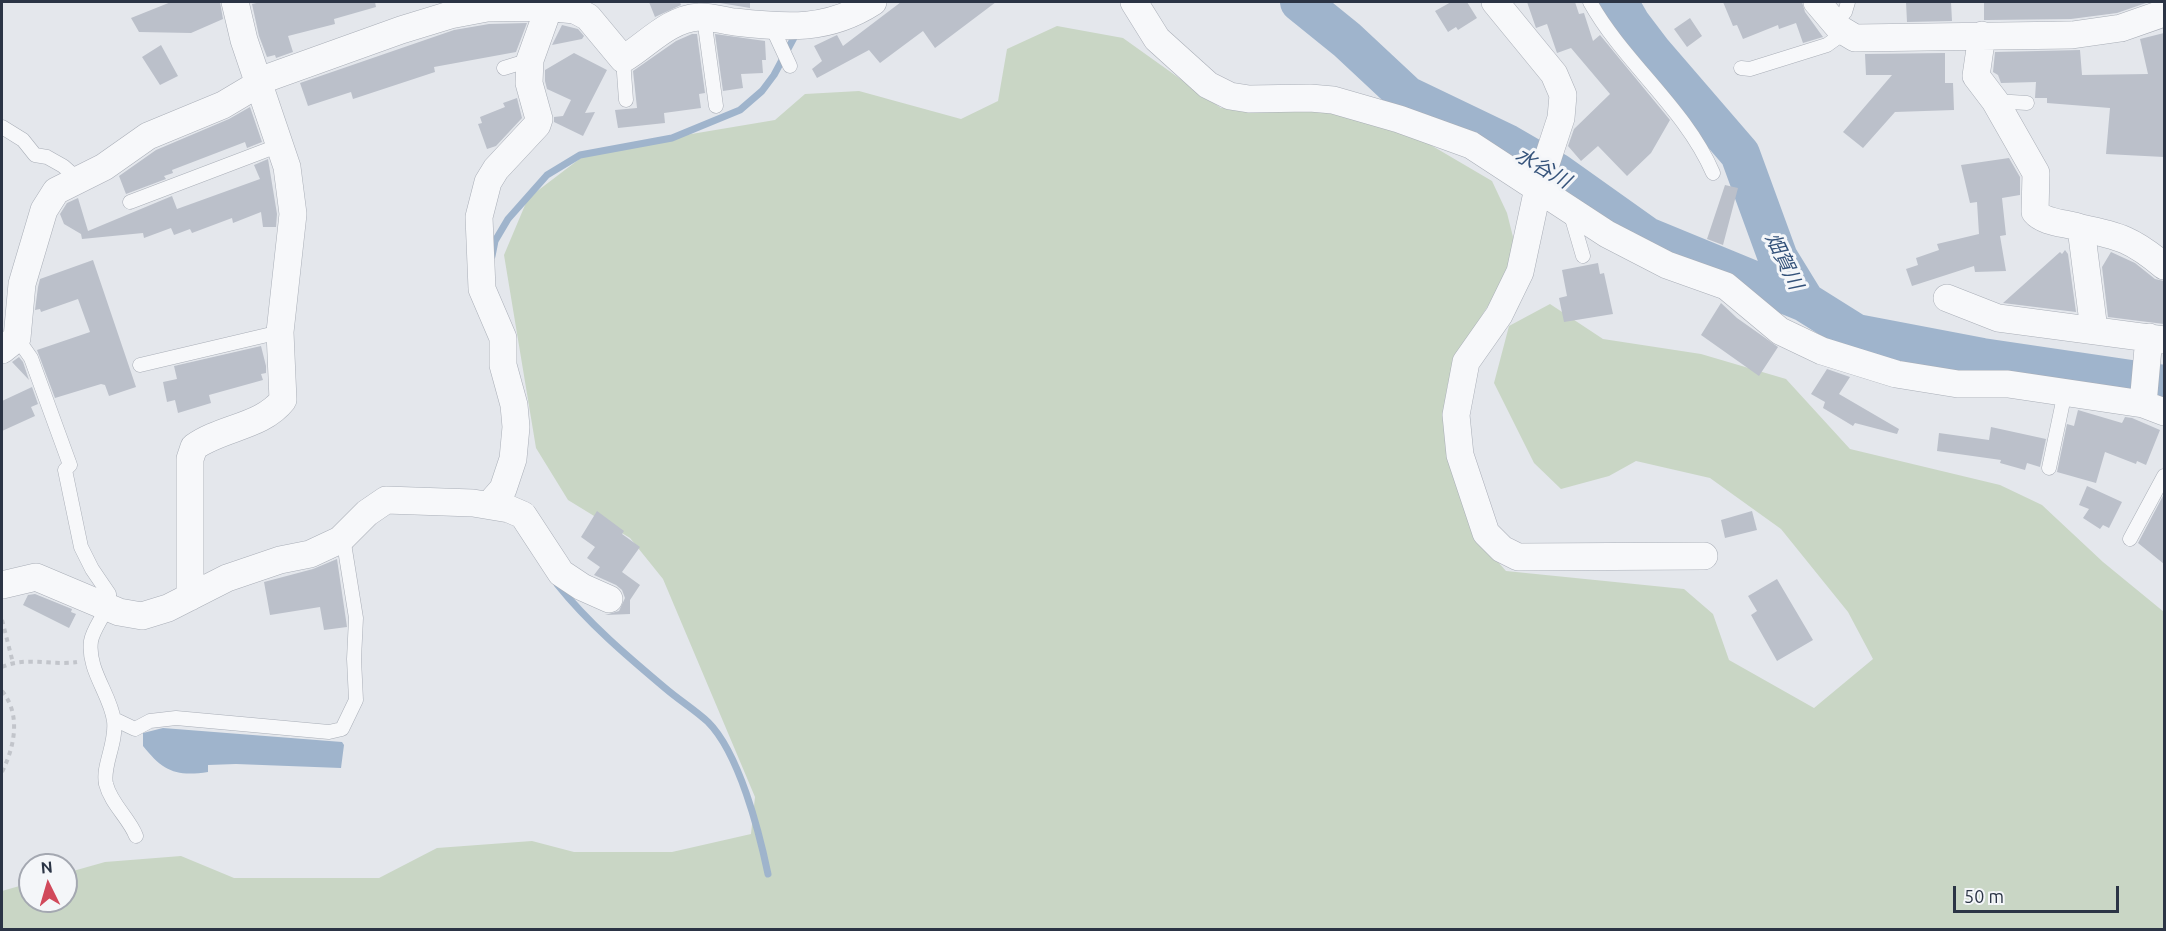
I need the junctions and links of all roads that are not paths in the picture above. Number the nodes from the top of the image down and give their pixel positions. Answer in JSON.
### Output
{"nodes":[{"id":1,"x":235,"y":2,"type":"edge"},
{"id":2,"x":873,"y":2,"type":"edge"},
{"id":3,"x":1134,"y":2,"type":"edge"},
{"id":4,"x":1495,"y":2,"type":"edge"},
{"id":5,"x":1590,"y":2,"type":"edge"},
{"id":6,"x":564,"y":6,"type":"edge"},
{"id":7,"x":709,"y":13,"type":"edge"},
{"id":8,"x":2164,"y":13,"type":"edge"},
{"id":9,"x":1836,"y":14,"type":"edge"},
{"id":10,"x":771,"y":25,"type":"junction"},
{"id":11,"x":1982,"y":35,"type":"junction"},
{"id":12,"x":623,"y":59,"type":"junction"},
{"id":13,"x":530,"y":60,"type":"junction"},
{"id":14,"x":790,"y":66,"type":"dead end"},
{"id":15,"x":504,"y":68,"type":"dead end"},
{"id":16,"x":1741,"y":68,"type":"dead end"},
{"id":17,"x":258,"y":84,"type":"junction"},
{"id":18,"x":626,"y":100,"type":"dead end"},
{"id":19,"x":1995,"y":101,"type":"junction"},
{"id":20,"x":2027,"y":103,"type":"dead end"},
{"id":21,"x":716,"y":106,"type":"dead end"},
{"id":22,"x":2,"y":127,"type":"edge"},
{"id":23,"x":280,"y":145,"type":"junction"},
{"id":24,"x":1713,"y":173,"type":"dead end"},
{"id":25,"x":79,"y":180,"type":"junction"},
{"id":26,"x":1540,"y":181,"type":"junction"},
{"id":27,"x":130,"y":202,"type":"dead end"},
{"id":28,"x":1568,"y":207,"type":"junction"},
{"id":29,"x":2081,"y":228,"type":"junction"},
{"id":30,"x":1583,"y":256,"type":"dead end"},
{"id":31,"x":2164,"y":266,"type":"edge"},
{"id":32,"x":1947,"y":298,"type":"dead end"},
{"id":33,"x":2094,"y":330,"type":"junction"},
{"id":34,"x":280,"y":332,"type":"junction"},
{"id":35,"x":2154,"y":342,"type":"edge"},
{"id":36,"x":9,"y":344,"type":"edge"},
{"id":37,"x":140,"y":365,"type":"dead end"},
{"id":38,"x":2065,"y":392,"type":"junction"},
{"id":39,"x":2150,"y":404,"type":"edge"},
{"id":40,"x":2049,"y":468,"type":"dead end"},
{"id":41,"x":2164,"y":476,"type":"edge"},
{"id":42,"x":489,"y":505,"type":"junction"},
{"id":43,"x":343,"y":537,"type":"junction"},
{"id":44,"x":2130,"y":539,"type":"dead end"},
{"id":45,"x":1704,"y":556,"type":"dead end"},
{"id":46,"x":2,"y":585,"type":"edge"},
{"id":47,"x":190,"y":597,"type":"junction"},
{"id":48,"x":609,"y":599,"type":"dead end"},
{"id":49,"x":106,"y":608,"type":"junction"},
{"id":50,"x":114,"y":719,"type":"junction"},
{"id":51,"x":136,"y":836,"type":"dead end"}],
"edges":[{"from":1,"to":17,"type":"street"},
{"from":2,"to":10,"type":"street"},
{"from":3,"to":26,"type":"street"},
{"from":4,"to":26,"type":"street"},
{"from":5,"to":24,"type":"lane"},
{"from":6,"to":12,"type":"street"},
{"from":6,"to":13,"type":"street"},
{"from":6,"to":17,"type":"street"},
{"from":7,"to":10,"type":"street"},
{"from":7,"to":12,"type":"street"},
{"from":7,"to":21,"type":"lane"},
{"from":8,"to":11,"type":"street"},
{"from":9,"to":11,"type":"street"},
{"from":9,"to":16,"type":"lane"},
{"from":10,"to":14,"type":"lane"},
{"from":11,"to":19,"type":"street"},
{"from":12,"to":18,"type":"lane"},
{"from":13,"to":15,"type":"lane"},
{"from":13,"to":42,"type":"street"},
{"from":17,"to":23,"type":"street"},
{"from":17,"to":25,"type":"street"},
{"from":19,"to":20,"type":"lane"},
{"from":19,"to":29,"type":"street"},
{"from":22,"to":25,"type":"lane"},
{"from":23,"to":27,"type":"lane"},
{"from":23,"to":34,"type":"street"},
{"from":25,"to":36,"type":"street"},
{"from":26,"to":28,"type":"street"},
{"from":26,"to":45,"type":"street"},
{"from":28,"to":30,"type":"lane"},
{"from":28,"to":38,"type":"street"},
{"from":29,"to":31,"type":"street"},
{"from":29,"to":33,"type":"street"},
{"from":32,"to":33,"type":"street"},
{"from":33,"to":35,"type":"street"},
{"from":34,"to":37,"type":"lane"},
{"from":34,"to":47,"type":"street"},
{"from":35,"to":39,"type":"street"},
{"from":36,"to":49,"type":"lane"},
{"from":38,"to":39,"type":"street"},
{"from":38,"to":40,"type":"lane"},
{"from":41,"to":44,"type":"lane"},
{"from":42,"to":43,"type":"street"},
{"from":42,"to":48,"type":"street"},
{"from":43,"to":47,"type":"street"},
{"from":43,"to":50,"type":"lane"},
{"from":46,"to":49,"type":"street"},
{"from":47,"to":49,"type":"street"},
{"from":49,"to":50,"type":"lane"},
{"from":50,"to":51,"type":"lane"}]}
